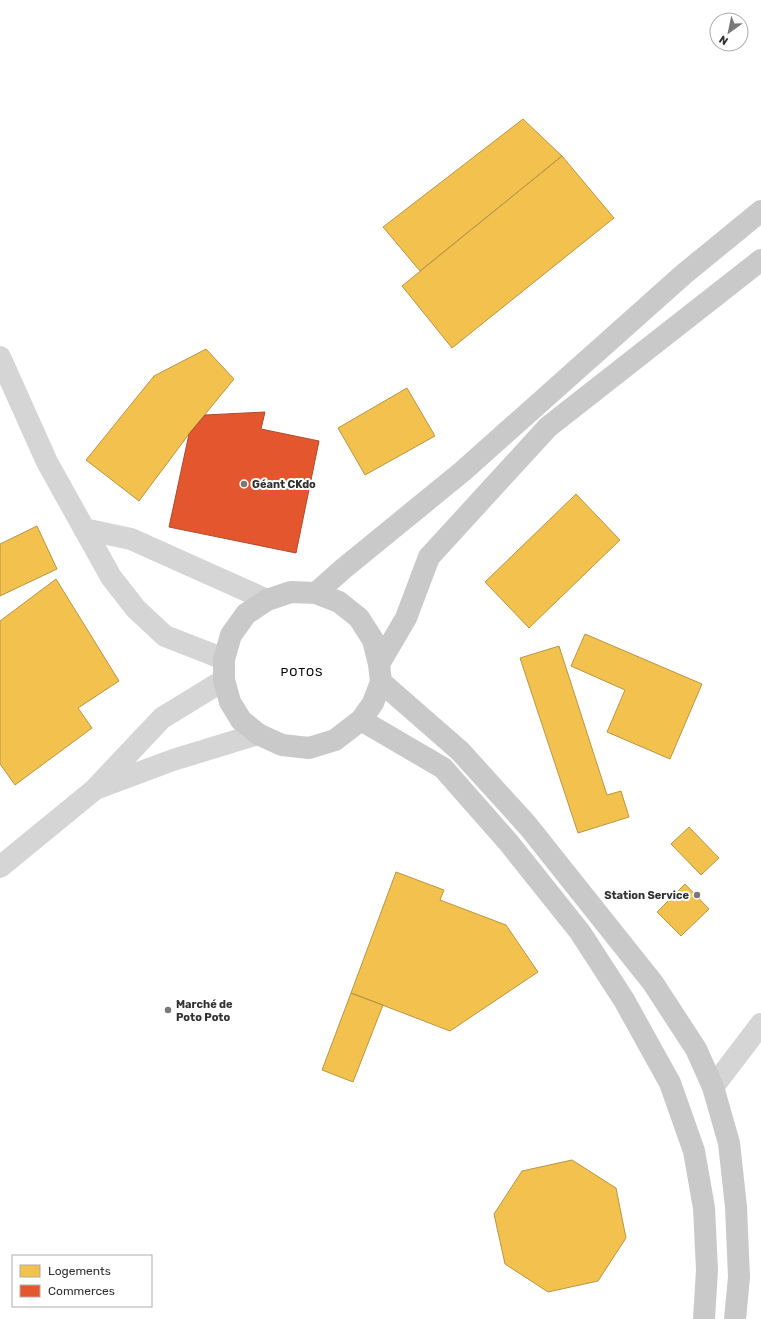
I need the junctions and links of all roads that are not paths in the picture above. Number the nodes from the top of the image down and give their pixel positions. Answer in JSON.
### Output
{"nodes":[{"id":1,"x":761,"y":211,"type":"edge"},
{"id":2,"x":761,"y":260,"type":"edge"},
{"id":3,"x":0,"y":357,"type":"edge"},
{"id":4,"x":84,"y":529,"type":"junction"},
{"id":5,"x":316,"y":593,"type":"junction"},
{"id":6,"x":267,"y":600,"type":"junction"},
{"id":7,"x":224,"y":659,"type":"junction"},
{"id":8,"x":380,"y":673,"type":"junction"},
{"id":9,"x":224,"y":680,"type":"junction"},
{"id":10,"x":361,"y":720,"type":"junction"},
{"id":11,"x":258,"y":734,"type":"junction"},
{"id":12,"x":94,"y":790,"type":"junction"},
{"id":13,"x":0,"y":867,"type":"edge"},
{"id":14,"x":761,"y":1024,"type":"edge"},
{"id":15,"x":713,"y":1087,"type":"junction"},
{"id":16,"x":704,"y":1319,"type":"edge"},
{"id":17,"x":735,"y":1319,"type":"edge"}],
"edges":[{"from":1,"to":5,"type":"main road"},
{"from":2,"to":8,"type":"main road"},
{"from":3,"to":4,"type":"street"},
{"from":4,"to":6,"type":"street"},
{"from":4,"to":7,"type":"street"},
{"from":5,"to":6,"type":"main road"},
{"from":5,"to":8,"type":"main road"},
{"from":6,"to":7,"type":"main road"},
{"from":7,"to":9,"type":"main road"},
{"from":8,"to":10,"type":"main road"},
{"from":8,"to":15,"type":"main road"},
{"from":9,"to":11,"type":"main road"},
{"from":9,"to":12,"type":"street"},
{"from":10,"to":11,"type":"main road"},
{"from":10,"to":16,"type":"main road"},
{"from":11,"to":12,"type":"street"},
{"from":12,"to":13,"type":"street"},
{"from":14,"to":15,"type":"street"},
{"from":15,"to":17,"type":"main road"}]}
